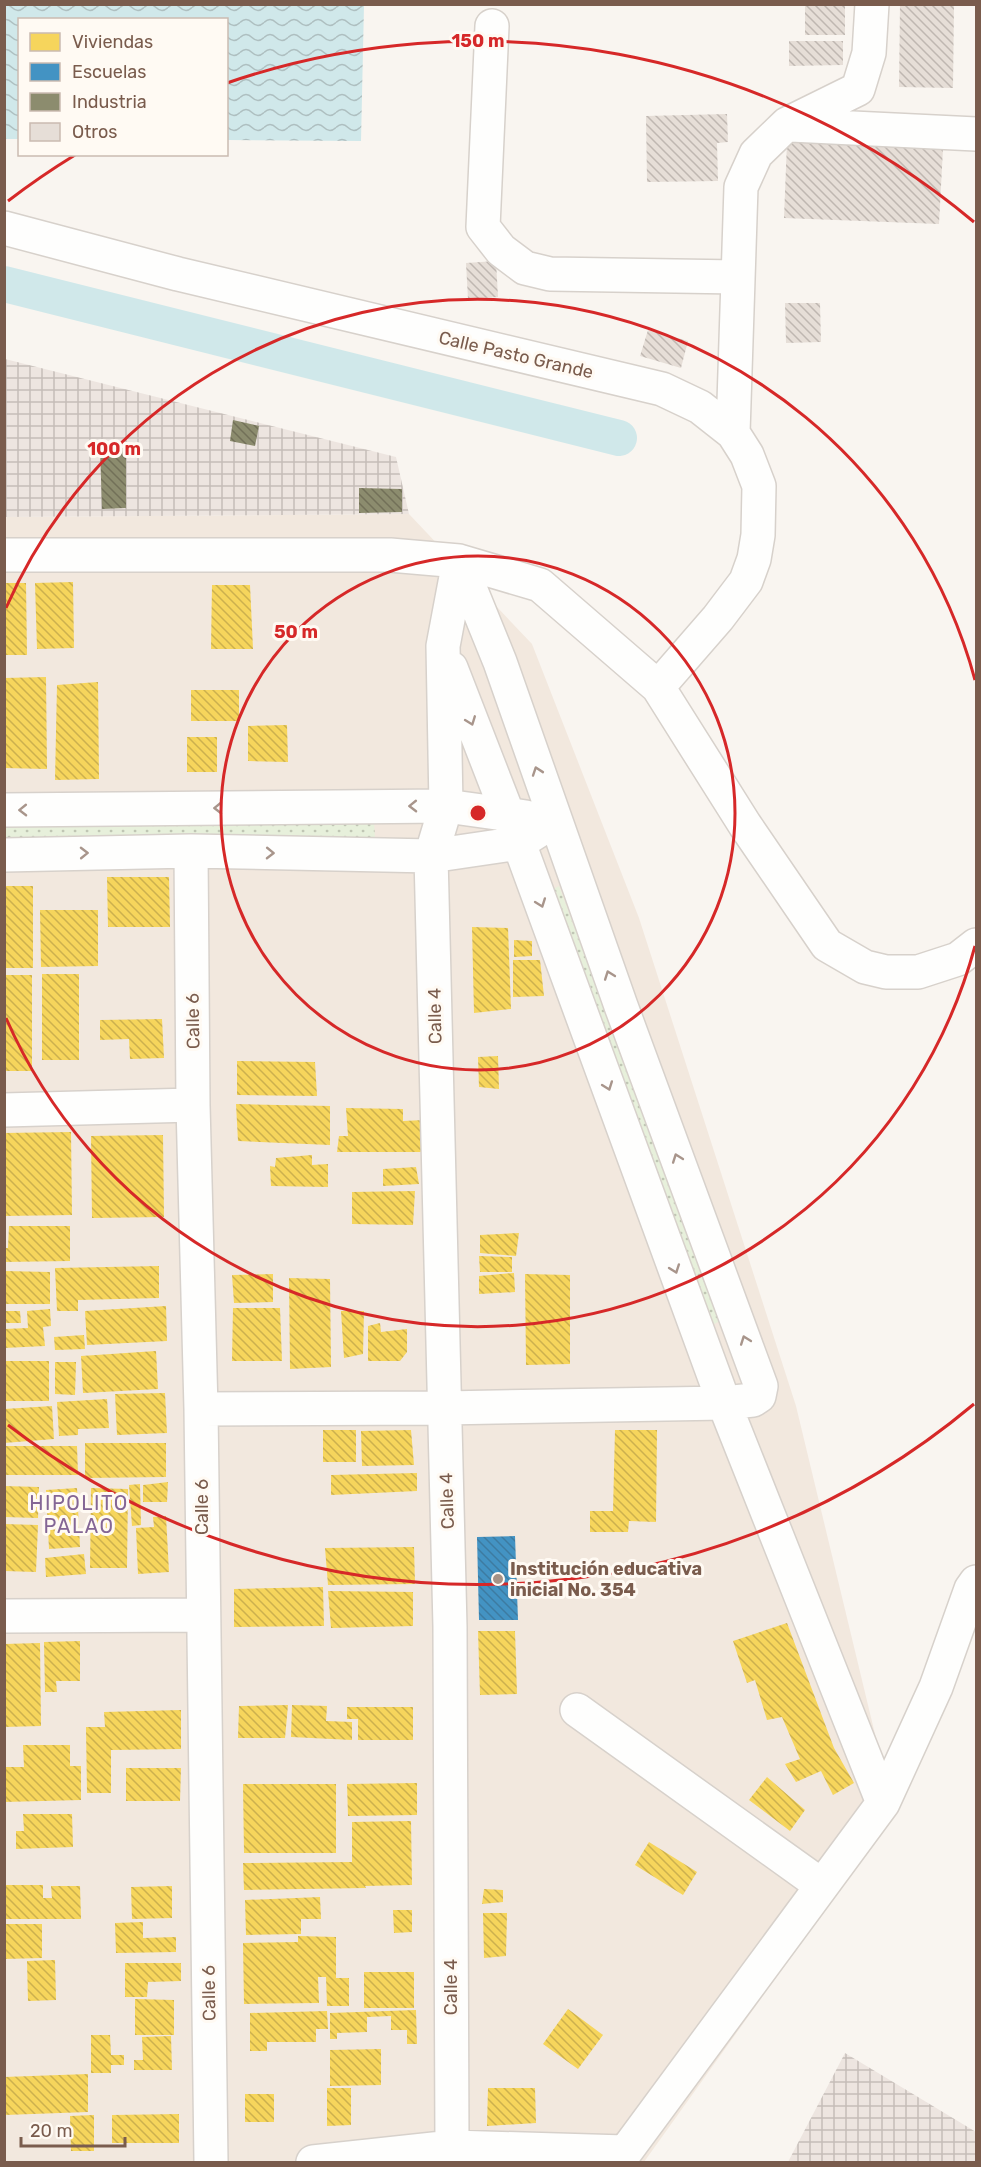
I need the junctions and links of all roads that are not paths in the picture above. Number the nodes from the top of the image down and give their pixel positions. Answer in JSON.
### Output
{"nodes":[{"id":1,"x":872,"y":4,"type":"edge"},
{"id":2,"x":492,"y":26,"type":"dead end"},
{"id":3,"x":787,"y":124,"type":"junction"},
{"id":4,"x":976,"y":134,"type":"edge"},
{"id":5,"x":4,"y":228,"type":"edge"},
{"id":6,"x":738,"y":278,"type":"junction"},
{"id":7,"x":733,"y":433,"type":"junction"},
{"id":8,"x":4,"y":555,"type":"edge"},
{"id":9,"x":459,"y":561,"type":"junction"},
{"id":10,"x":443,"y":646,"type":"junction"},
{"id":11,"x":658,"y":687,"type":"junction"},
{"id":12,"x":446,"y":806,"type":"junction"},
{"id":13,"x":4,"y":810,"type":"edge"},
{"id":14,"x":554,"y":821,"type":"junction"},
{"id":15,"x":513,"y":829,"type":"junction"},
{"id":16,"x":191,"y":851,"type":"junction"},
{"id":17,"x":4,"y":855,"type":"edge"},
{"id":18,"x":431,"y":856,"type":"junction"},
{"id":19,"x":970,"y":953,"type":"edge"},
{"id":20,"x":193,"y":1105,"type":"junction"},
{"id":21,"x":4,"y":1110,"type":"edge"},
{"id":22,"x":724,"y":1403,"type":"junction"},
{"id":23,"x":444,"y":1408,"type":"junction"},
{"id":24,"x":201,"y":1409,"type":"junction"},
{"id":25,"x":976,"y":1582,"type":"edge"},
{"id":26,"x":202,"y":1615,"type":"junction"},
{"id":27,"x":4,"y":1616,"type":"edge"},
{"id":28,"x":577,"y":1710,"type":"dead end"},
{"id":29,"x":883,"y":1803,"type":"junction"},
{"id":30,"x":821,"y":1885,"type":"junction"},
{"id":31,"x":452,"y":2147,"type":"junction"},
{"id":32,"x":621,"y":2157,"type":"edge"},
{"id":33,"x":211,"y":2163,"type":"edge"},
{"id":34,"x":314,"y":2163,"type":"edge"}],
"edges":[{"from":1,"to":3,"type":"street"},
{"from":2,"to":6,"type":"street"},
{"from":3,"to":4,"type":"street"},
{"from":3,"to":6,"type":"street"},
{"from":5,"to":7,"type":"street","name":"Calle Pasto Grande"},
{"from":6,"to":7,"type":"street"},
{"from":7,"to":11,"type":"street","name":"Calle Pasto Grande"},
{"from":8,"to":9,"type":"street"},
{"from":9,"to":10,"type":"street","name":"Calle 4"},
{"from":9,"to":11,"type":"street"},
{"from":14,"to":9,"type":"street","one_way":true},
{"from":10,"to":12,"type":"street","name":"Calle 4"},
{"from":10,"to":15,"type":"street","one_way":true},
{"from":11,"to":19,"type":"street"},
{"from":12,"to":13,"type":"street","one_way":true},
{"from":12,"to":15,"type":"street"},
{"from":12,"to":18,"type":"street","name":"Calle 4"},
{"from":14,"to":15,"type":"street"},
{"from":22,"to":14,"type":"street","one_way":true},
{"from":15,"to":18,"type":"street"},
{"from":15,"to":22,"type":"street","one_way":true},
{"from":17,"to":16,"type":"street","one_way":true},
{"from":16,"to":18,"type":"street","one_way":true},
{"from":16,"to":20,"type":"street","name":"Calle 6"},
{"from":18,"to":23,"type":"street","name":"Calle 4"},
{"from":20,"to":21,"type":"street"},
{"from":20,"to":24,"type":"street","name":"Calle 6"},
{"from":22,"to":23,"type":"street"},
{"from":22,"to":29,"type":"street"},
{"from":23,"to":24,"type":"street"},
{"from":23,"to":31,"type":"street","name":"Calle 4"},
{"from":24,"to":26,"type":"street","name":"Calle 6"},
{"from":25,"to":29,"type":"street"},
{"from":26,"to":27,"type":"street"},
{"from":26,"to":33,"type":"street","name":"Calle 6"},
{"from":28,"to":30,"type":"street"},
{"from":29,"to":30,"type":"street"},
{"from":30,"to":32,"type":"street"},
{"from":31,"to":32,"type":"street"},
{"from":31,"to":34,"type":"street"}]}
